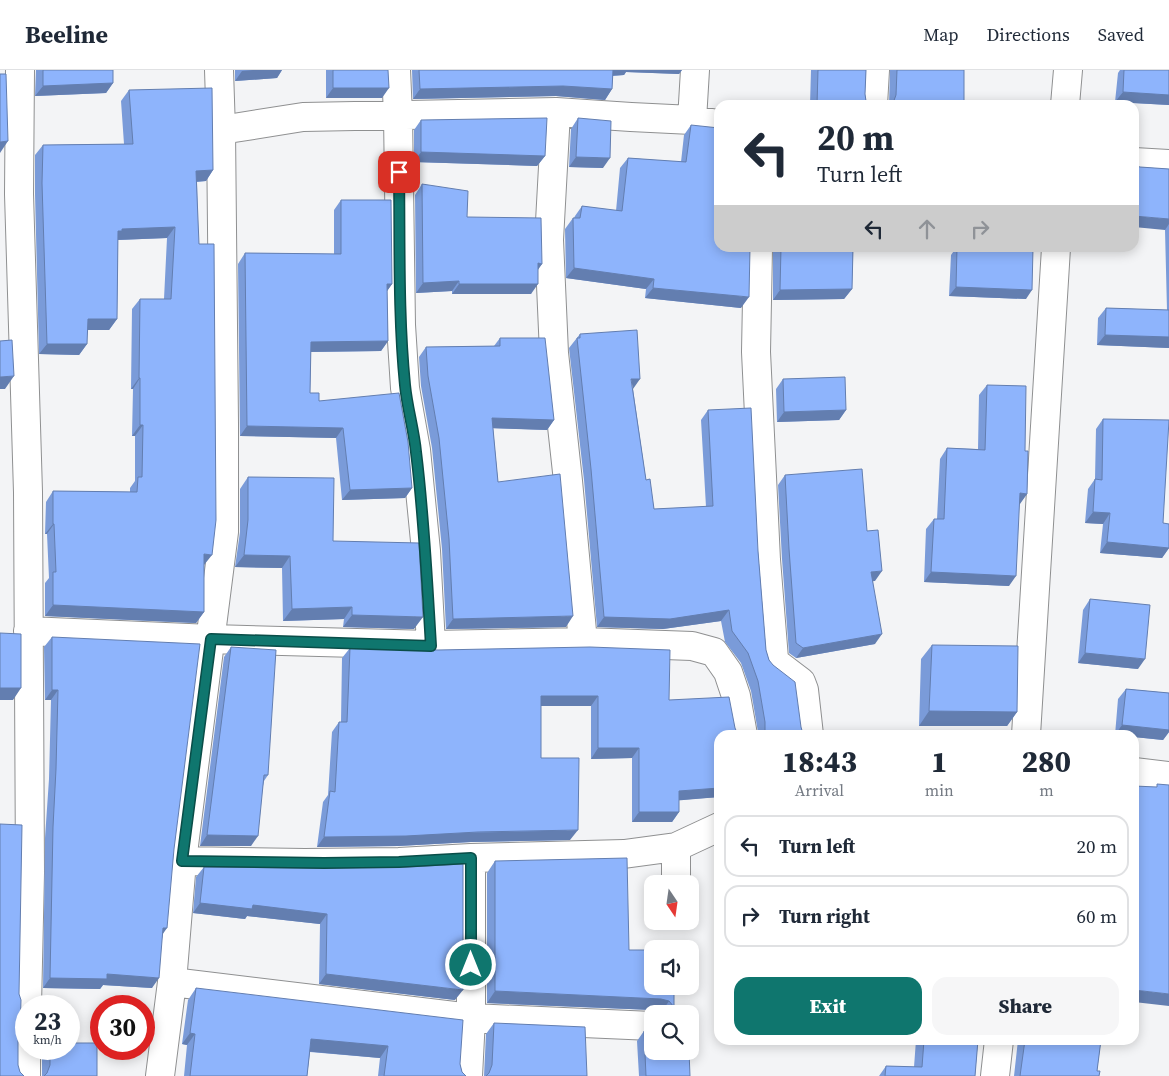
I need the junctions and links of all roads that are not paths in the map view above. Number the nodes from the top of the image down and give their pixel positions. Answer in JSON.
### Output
{"nodes":[{"id":1,"x":20,"y":70,"type":"edge"},
{"id":2,"x":218,"y":70,"type":"edge"},
{"id":3,"x":396,"y":70,"type":"edge"},
{"id":4,"x":695,"y":70,"type":"edge"},
{"id":5,"x":874,"y":70,"type":"edge"},
{"id":6,"x":1068,"y":70,"type":"edge"},
{"id":7,"x":873,"y":100,"type":"edge"},
{"id":8,"x":1065,"y":100,"type":"edge"},
{"id":9,"x":556,"y":112,"type":"junction"},
{"id":10,"x":398,"y":115,"type":"junction"},
{"id":11,"x":692,"y":120,"type":"junction"},
{"id":12,"x":714,"y":123,"type":"edge"},
{"id":13,"x":221,"y":130,"type":"junction"},
{"id":14,"x":1139,"y":162,"type":"edge"},
{"id":15,"x":1169,"y":164,"type":"edge"},
{"id":16,"x":758,"y":252,"type":"edge"},
{"id":17,"x":1056,"y":252,"type":"edge"},
{"id":18,"x":28,"y":631,"type":"junction"},
{"id":19,"x":211,"y":639,"type":"junction"},
{"id":20,"x":583,"y":642,"type":"junction"},
{"id":21,"x":431,"y":646,"type":"junction"},
{"id":22,"x":742,"y":730,"type":"edge"},
{"id":23,"x":808,"y":730,"type":"edge"},
{"id":24,"x":1026,"y":730,"type":"edge"},
{"id":25,"x":1139,"y":773,"type":"edge"},
{"id":26,"x":1169,"y":776,"type":"edge"},
{"id":27,"x":714,"y":829,"type":"edge"},
{"id":28,"x":676,"y":846,"type":"junction"},
{"id":29,"x":471,"y":858,"type":"junction"},
{"id":30,"x":182,"y":861,"type":"junction"},
{"id":31,"x":676,"y":875,"type":"edge"},
{"id":32,"x":172,"y":982,"type":"junction"},
{"id":33,"x":27,"y":995,"type":"edge"},
{"id":34,"x":471,"y":1018,"type":"junction"},
{"id":35,"x":644,"y":1026,"type":"edge"},
{"id":36,"x":998,"y":1045,"type":"edge"},
{"id":37,"x":26,"y":1060,"type":"edge"},
{"id":38,"x":26,"y":1076,"type":"edge"},
{"id":39,"x":160,"y":1076,"type":"edge"},
{"id":40,"x":468,"y":1076,"type":"edge"},
{"id":41,"x":995,"y":1076,"type":"edge"}],
"edges":[{"from":1,"to":18,"type":"street"},
{"from":2,"to":13,"type":"street"},
{"from":3,"to":10,"type":"street"},
{"from":4,"to":11,"type":"street"},
{"from":5,"to":7,"type":"street"},
{"from":6,"to":8,"type":"street"},
{"from":9,"to":10,"type":"street"},
{"from":9,"to":11,"type":"street"},
{"from":9,"to":20,"type":"street"},
{"from":10,"to":13,"type":"street"},
{"from":10,"to":21,"type":"street"},
{"from":11,"to":12,"type":"street"},
{"from":13,"to":19,"type":"street"},
{"from":14,"to":15,"type":"street"},
{"from":16,"to":23,"type":"street"},
{"from":17,"to":24,"type":"street"},
{"from":18,"to":19,"type":"street"},
{"from":18,"to":33,"type":"street"},
{"from":19,"to":21,"type":"street"},
{"from":19,"to":30,"type":"street"},
{"from":20,"to":21,"type":"street"},
{"from":20,"to":22,"type":"street"},
{"from":25,"to":26,"type":"street"},
{"from":27,"to":28,"type":"street"},
{"from":28,"to":29,"type":"street"},
{"from":28,"to":31,"type":"street"},
{"from":29,"to":30,"type":"street"},
{"from":29,"to":34,"type":"street"},
{"from":30,"to":32,"type":"street"},
{"from":32,"to":34,"type":"street"},
{"from":32,"to":39,"type":"street"},
{"from":34,"to":35,"type":"street"},
{"from":34,"to":40,"type":"street"},
{"from":36,"to":41,"type":"street"},
{"from":37,"to":38,"type":"street"}]}
